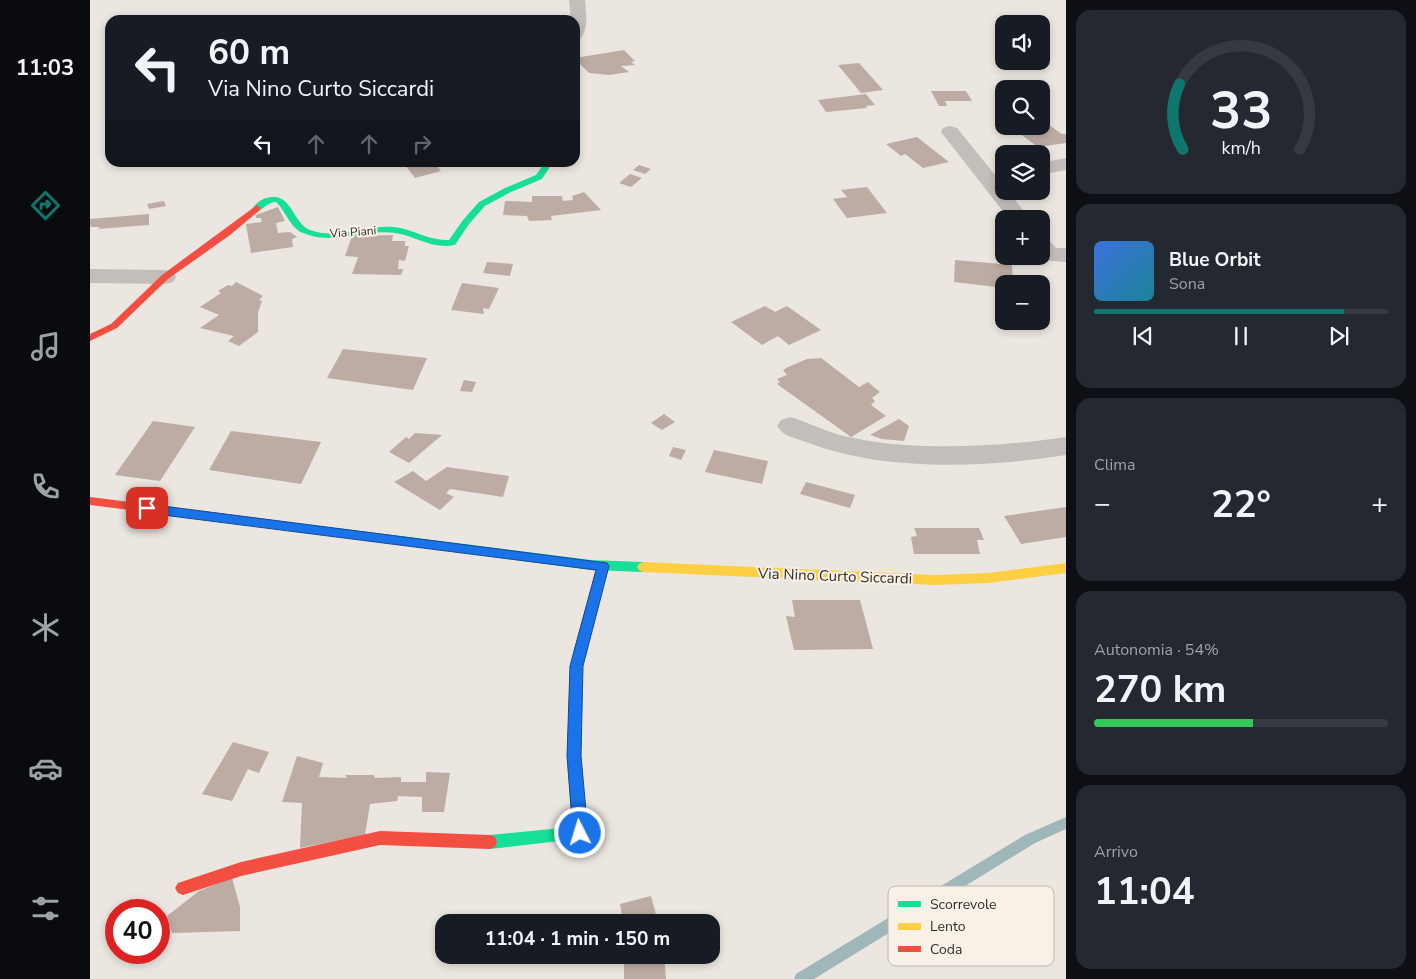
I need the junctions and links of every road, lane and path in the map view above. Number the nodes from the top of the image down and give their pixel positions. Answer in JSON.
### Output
{"nodes":[{"id":1,"x":577,"y":0,"type":"edge"},
{"id":2,"x":578,"y":15,"type":"edge"},
{"id":3,"x":950,"y":132,"type":"dead end"},
{"id":4,"x":1066,"y":164,"type":"edge"},
{"id":5,"x":546,"y":167,"type":"edge"},
{"id":6,"x":1050,"y":167,"type":"edge"},
{"id":7,"x":995,"y":177,"type":"edge"},
{"id":8,"x":1050,"y":255,"type":"edge"},
{"id":9,"x":1066,"y":255,"type":"edge"},
{"id":10,"x":90,"y":276,"type":"edge"},
{"id":11,"x":164,"y":277,"type":"junction"},
{"id":12,"x":90,"y":338,"type":"edge"},
{"id":13,"x":790,"y":426,"type":"dead end"},
{"id":14,"x":1066,"y":446,"type":"edge"},
{"id":15,"x":90,"y":501,"type":"edge"},
{"id":16,"x":603,"y":566,"type":"junction"},
{"id":17,"x":1066,"y":568,"type":"edge"},
{"id":18,"x":182,"y":888,"type":"dead end"}],
"edges":[{"from":1,"to":2,"type":"street"},
{"from":3,"to":7,"type":"street"},
{"from":4,"to":6,"type":"street"},
{"from":5,"to":11,"type":"street","name":"Via Piani"},
{"from":8,"to":9,"type":"street"},
{"from":10,"to":11,"type":"street"},
{"from":11,"to":12,"type":"street","name":"Via Piani"},
{"from":13,"to":14,"type":"street"},
{"from":15,"to":16,"type":"street","name":"Via Nino Curto Siccardi"},
{"from":16,"to":17,"type":"street","name":"Via Nino Curto Siccardi"},
{"from":16,"to":18,"type":"street"}]}
